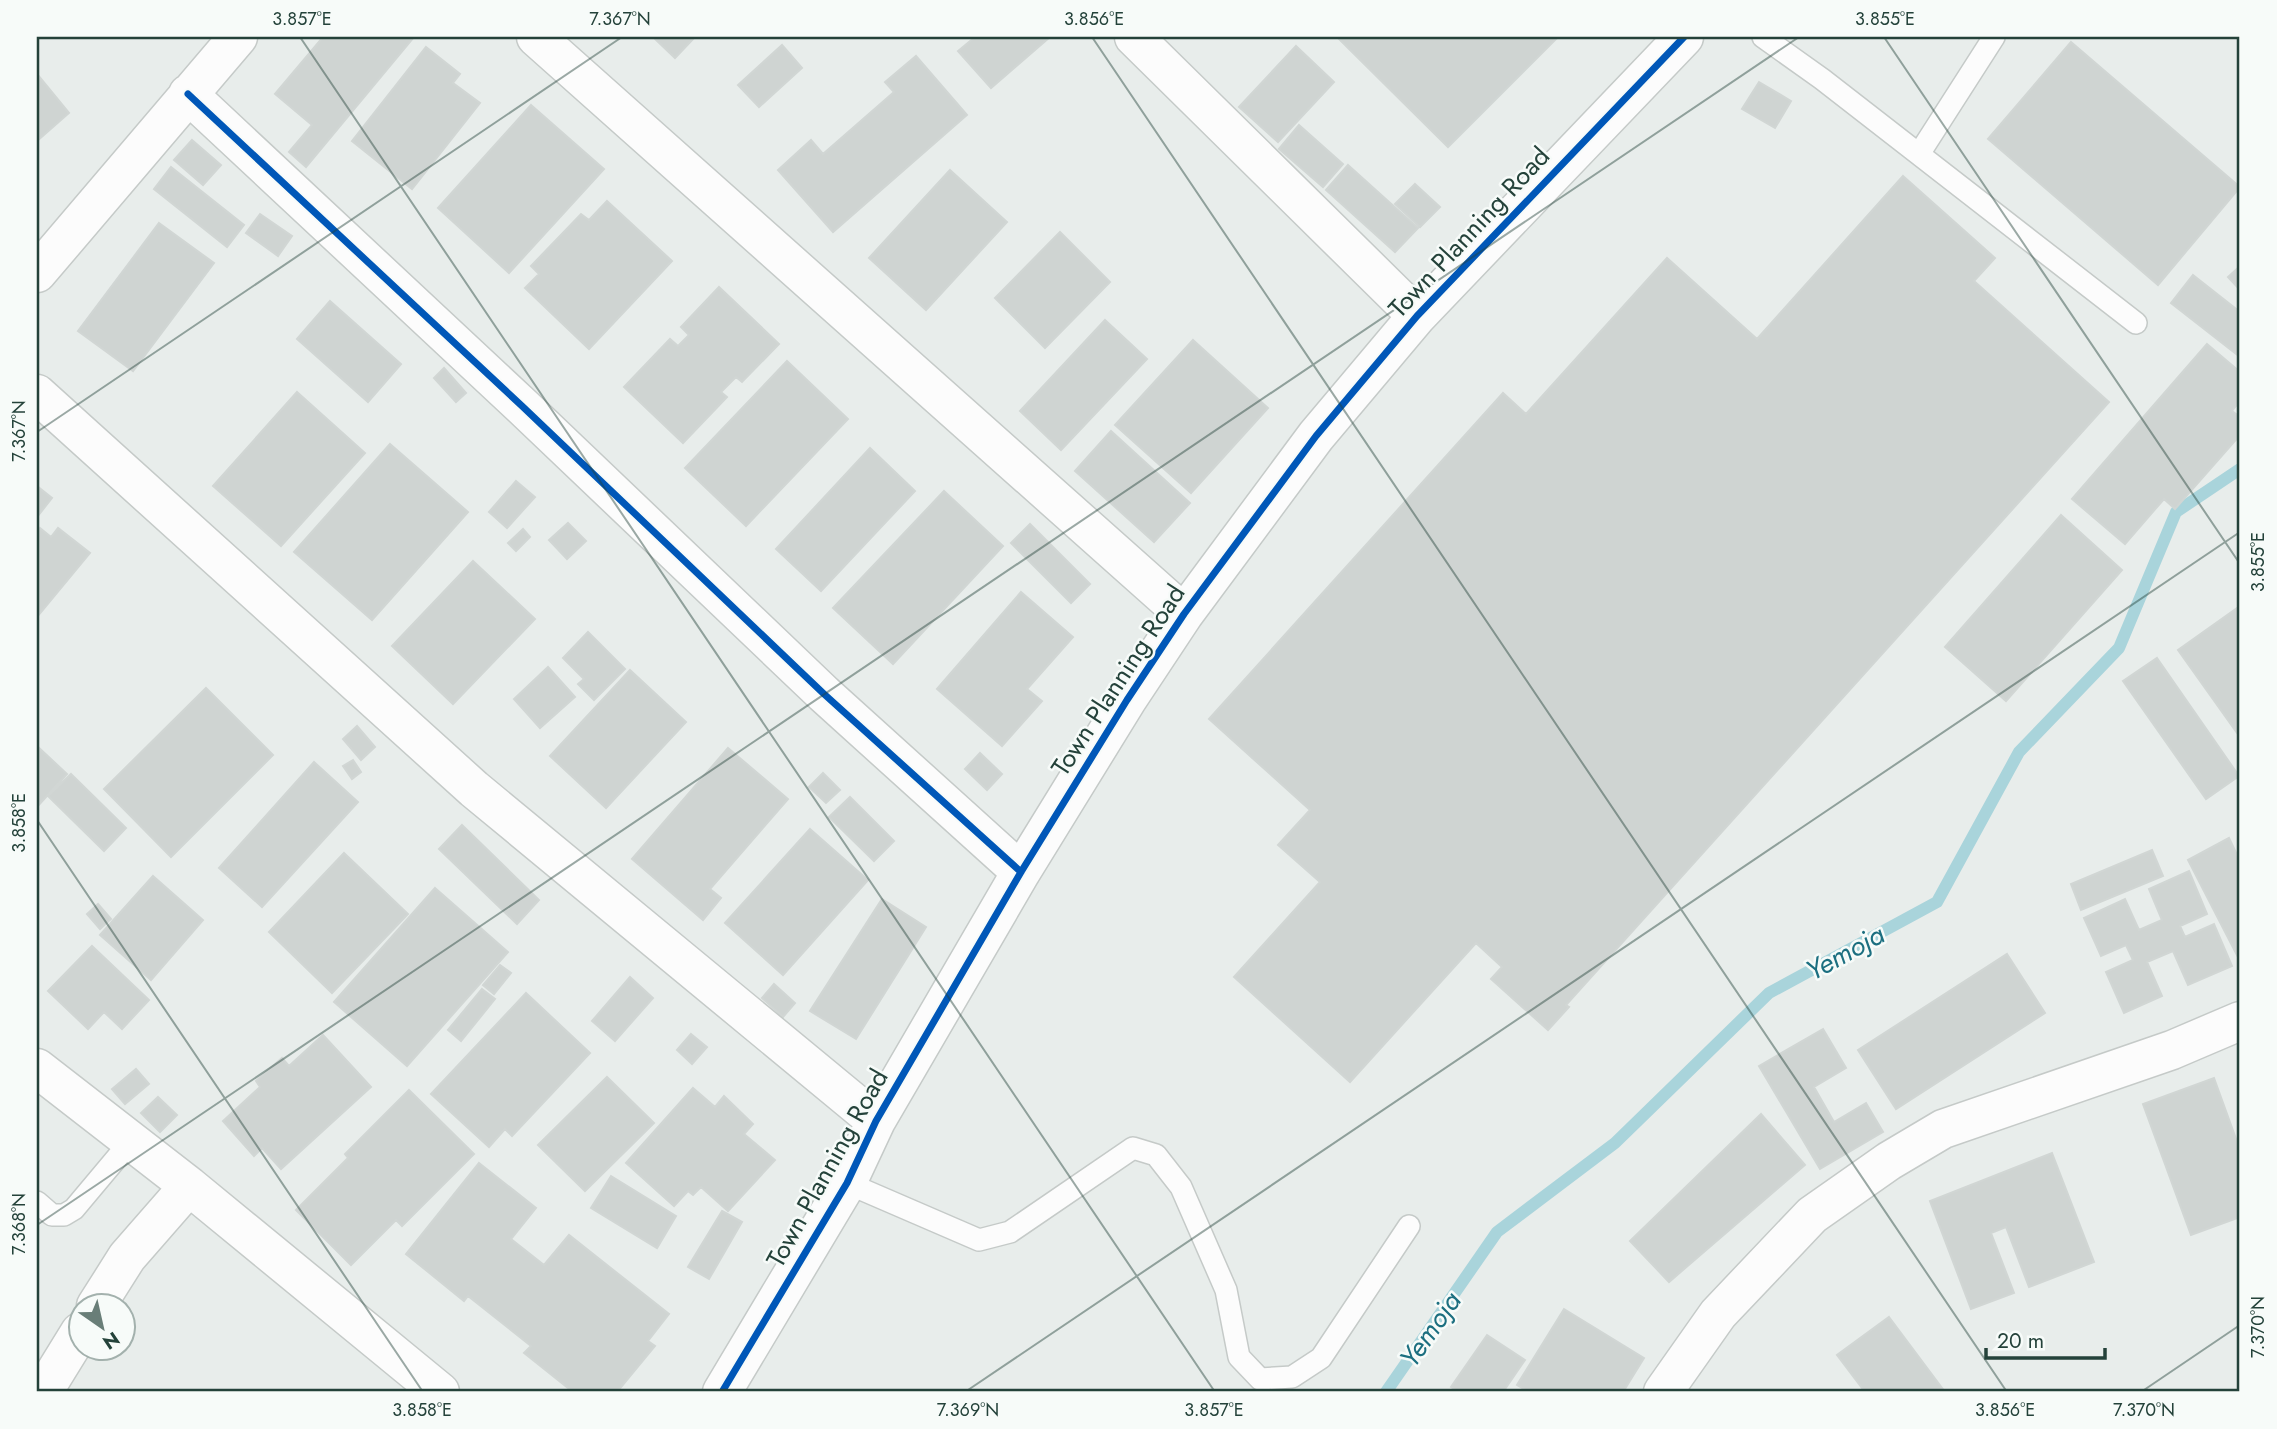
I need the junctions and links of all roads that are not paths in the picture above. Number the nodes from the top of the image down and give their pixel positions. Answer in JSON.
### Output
{"nodes":[{"id":1,"x":238,"y":37,"type":"edge"},
{"id":2,"x":536,"y":37,"type":"edge"},
{"id":3,"x":1134,"y":37,"type":"edge"},
{"id":4,"x":1684,"y":37,"type":"edge"},
{"id":5,"x":1763,"y":37,"type":"edge"},
{"id":6,"x":1994,"y":37,"type":"edge"},
{"id":7,"x":188,"y":94,"type":"junction"},
{"id":8,"x":1919,"y":154,"type":"junction"},
{"id":9,"x":37,"y":273,"type":"edge"},
{"id":10,"x":1417,"y":316,"type":"junction"},
{"id":11,"x":2136,"y":323,"type":"dead end"},
{"id":12,"x":37,"y":394,"type":"edge"},
{"id":13,"x":1184,"y":614,"type":"junction"},
{"id":14,"x":1021,"y":872,"type":"junction"},
{"id":15,"x":2240,"y":1021,"type":"edge"},
{"id":16,"x":37,"y":1068,"type":"edge"},
{"id":17,"x":876,"y":1121,"type":"junction"},
{"id":18,"x":131,"y":1141,"type":"junction"},
{"id":19,"x":847,"y":1183,"type":"junction"},
{"id":20,"x":189,"y":1186,"type":"junction"},
{"id":21,"x":37,"y":1202,"type":"edge"},
{"id":22,"x":1409,"y":1226,"type":"dead end"},
{"id":23,"x":105,"y":1292,"type":"edge"},
{"id":24,"x":66,"y":1355,"type":"edge"},
{"id":25,"x":43,"y":1392,"type":"edge"},
{"id":26,"x":440,"y":1392,"type":"edge"},
{"id":27,"x":722,"y":1392,"type":"edge"},
{"id":28,"x":1663,"y":1392,"type":"edge"}],
"edges":[{"from":1,"to":7,"type":"street"},
{"from":2,"to":13,"type":"street"},
{"from":3,"to":10,"type":"street"},
{"from":4,"to":10,"type":"street","name":"Town Planning Road"},
{"from":5,"to":8,"type":"lane"},
{"from":6,"to":8,"type":"lane"},
{"from":7,"to":9,"type":"street"},
{"from":7,"to":14,"type":"street"},
{"from":8,"to":11,"type":"lane"},
{"from":10,"to":13,"type":"street","name":"Town Planning Road"},
{"from":12,"to":17,"type":"street"},
{"from":13,"to":14,"type":"street","name":"Town Planning Road"},
{"from":14,"to":17,"type":"street","name":"Town Planning Road"},
{"from":15,"to":28,"type":"street"},
{"from":16,"to":18,"type":"street"},
{"from":17,"to":19,"type":"street","name":"Town Planning Road"},
{"from":18,"to":20,"type":"street"},
{"from":18,"to":21,"type":"lane"},
{"from":19,"to":22,"type":"lane"},
{"from":19,"to":27,"type":"street","name":"Town Planning Road"},
{"from":20,"to":23,"type":"street"},
{"from":20,"to":26,"type":"street"},
{"from":24,"to":25,"type":"street"}]}
